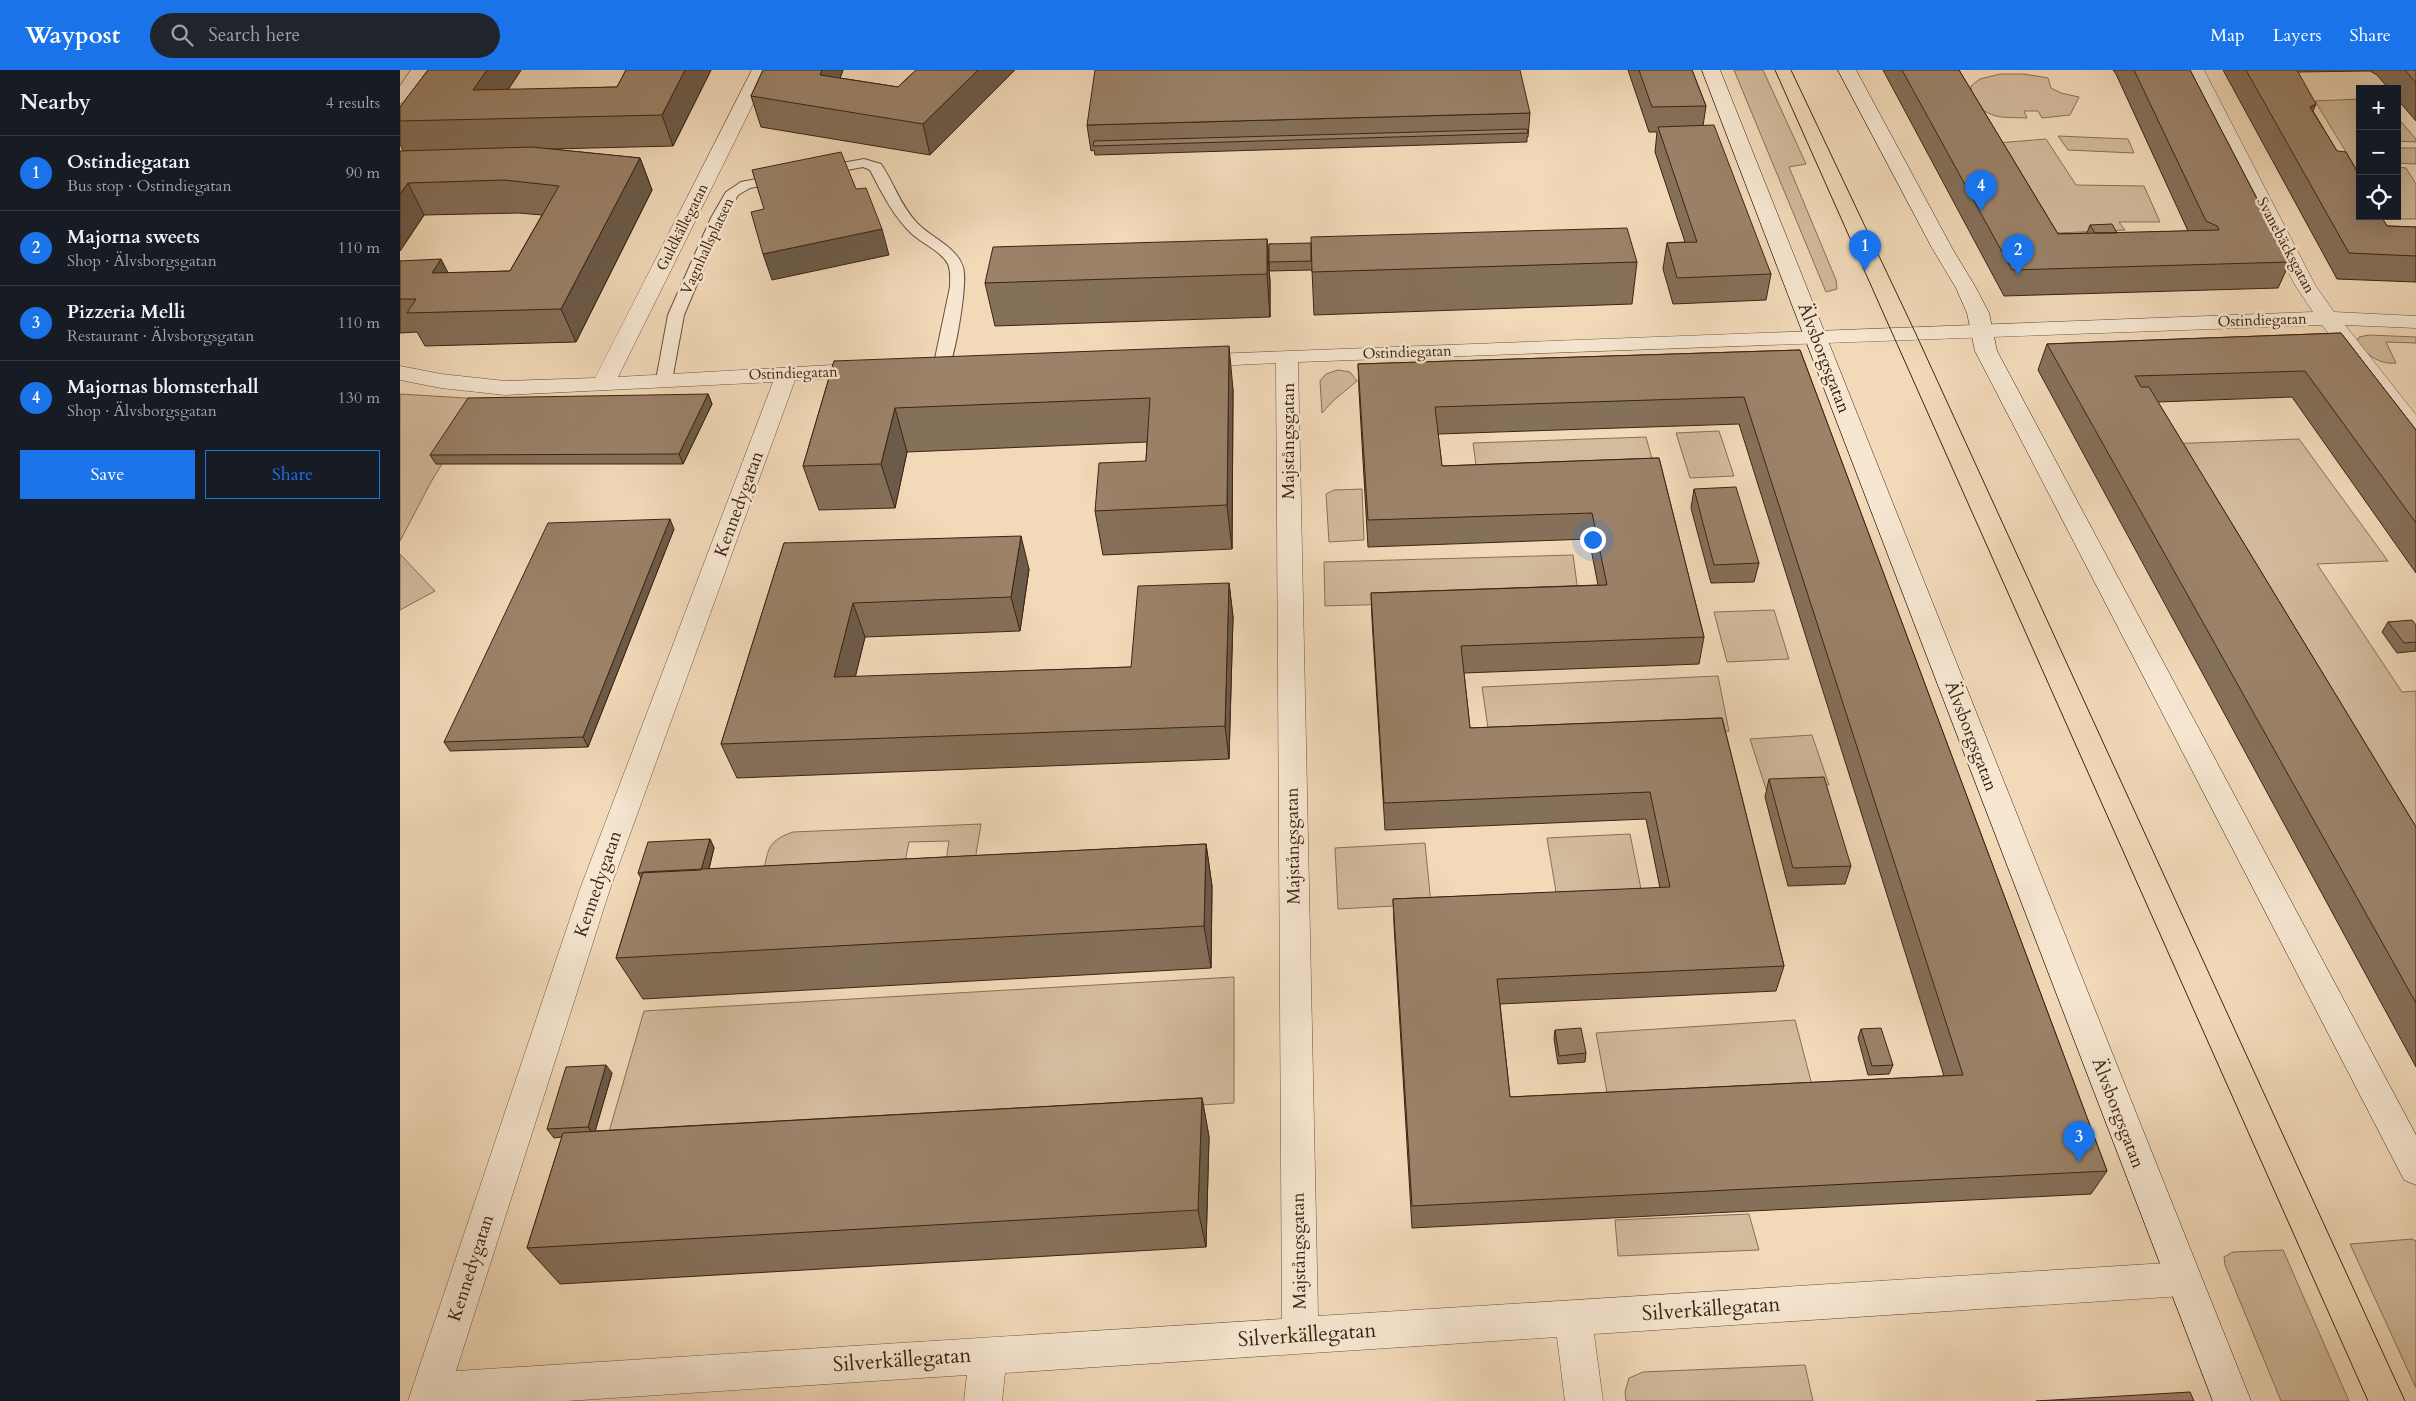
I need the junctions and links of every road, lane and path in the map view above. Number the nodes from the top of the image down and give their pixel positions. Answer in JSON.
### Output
{"nodes":[{"id":1,"x":420,"y":70,"type":"edge"},
{"id":2,"x":761,"y":70,"type":"edge"},
{"id":3,"x":1710,"y":70,"type":"edge"},
{"id":4,"x":1847,"y":70,"type":"edge"},
{"id":5,"x":2196,"y":70,"type":"edge"},
{"id":6,"x":400,"y":98,"type":"edge"},
{"id":7,"x":2328,"y":318,"type":"junction"},
{"id":8,"x":2416,"y":322,"type":"edge"},
{"id":9,"x":1981,"y":329,"type":"junction"},
{"id":10,"x":1815,"y":335,"type":"junction"},
{"id":11,"x":1287,"y":357,"type":"junction"},
{"id":12,"x":1170,"y":361,"type":"edge"},
{"id":13,"x":940,"y":368,"type":"edge"},
{"id":14,"x":893,"y":370,"type":"edge"},
{"id":15,"x":400,"y":373,"type":"edge"},
{"id":16,"x":787,"y":373,"type":"junction"},
{"id":17,"x":664,"y":380,"type":"junction"},
{"id":18,"x":602,"y":384,"type":"junction"},
{"id":19,"x":2416,"y":430,"type":"edge"},
{"id":20,"x":2416,"y":1169,"type":"edge"},
{"id":21,"x":2182,"y":1279,"type":"junction"},
{"id":22,"x":1573,"y":1318,"type":"junction"},
{"id":23,"x":1300,"y":1335,"type":"junction"},
{"id":24,"x":988,"y":1355,"type":"junction"},
{"id":25,"x":429,"y":1396,"type":"edge"},
{"id":26,"x":983,"y":1401,"type":"edge"},
{"id":27,"x":1584,"y":1401,"type":"edge"},
{"id":28,"x":2232,"y":1401,"type":"edge"}],
"edges":[{"from":1,"to":6,"type":"street"},
{"from":2,"to":18,"type":"street","name":"Guldkällegatan"},
{"from":3,"to":10,"type":"street","name":"Älvsborgsgatan"},
{"from":4,"to":9,"type":"street"},
{"from":5,"to":7,"type":"street","name":"Svanebäcksgatan"},
{"from":7,"to":8,"type":"street","name":"Ostindiegatan"},
{"from":7,"to":9,"type":"street","name":"Ostindiegatan"},
{"from":7,"to":19,"type":"street","name":"Svanebäcksgatan"},
{"from":9,"to":10,"type":"street","name":"Ostindiegatan"},
{"from":9,"to":20,"type":"street"},
{"from":10,"to":11,"type":"street","name":"Ostindiegatan"},
{"from":10,"to":21,"type":"street","name":"Älvsborgsgatan"},
{"from":11,"to":12,"type":"street","name":"Ostindiegatan"},
{"from":11,"to":23,"type":"street","name":"Majstångsgatan"},
{"from":13,"to":17,"type":"lane","name":"Vagnhallsplatsen"},
{"from":14,"to":16,"type":"street","name":"Ostindiegatan"},
{"from":15,"to":18,"type":"street","name":"Ostindiegatan"},
{"from":16,"to":17,"type":"street","name":"Ostindiegatan"},
{"from":16,"to":25,"type":"street","name":"Kennedygatan"},
{"from":17,"to":18,"type":"street","name":"Ostindiegatan"},
{"from":21,"to":22,"type":"street","name":"Silverkällegatan"},
{"from":21,"to":28,"type":"street","name":"Älvsborgsgatan"},
{"from":22,"to":23,"type":"street","name":"Silverkällegatan"},
{"from":22,"to":27,"type":"street"},
{"from":23,"to":24,"type":"street","name":"Silverkällegatan"},
{"from":24,"to":25,"type":"street","name":"Silverkällegatan"},
{"from":24,"to":26,"type":"street"}]}
